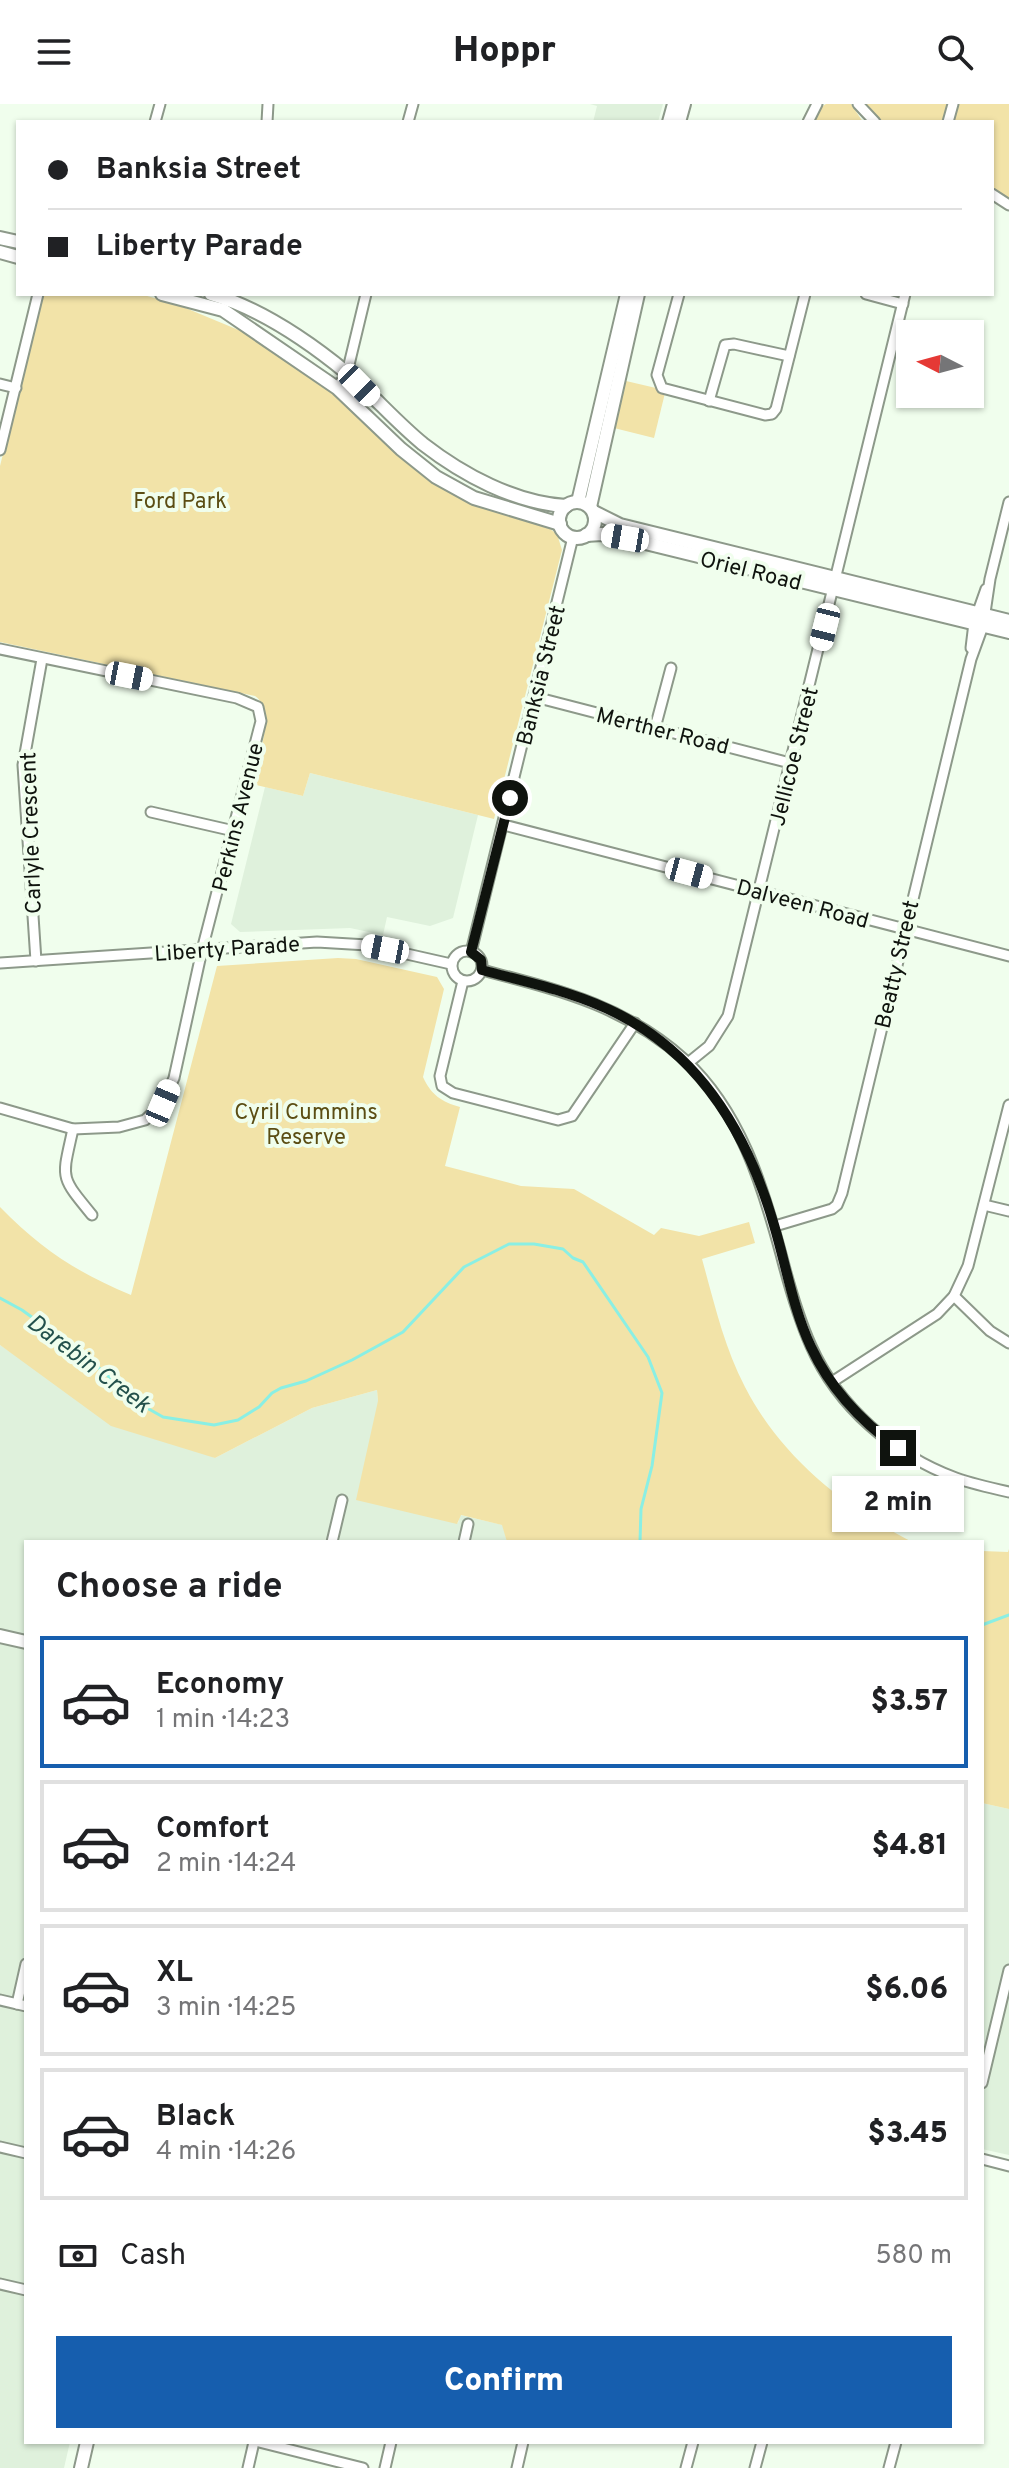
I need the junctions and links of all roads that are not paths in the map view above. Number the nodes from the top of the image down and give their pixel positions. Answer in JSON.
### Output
{"nodes":[{"id":1,"x":858,"y":104,"type":"edge"},
{"id":2,"x":873,"y":120,"type":"edge"},
{"id":3,"x":38,"y":296,"type":"edge"},
{"id":4,"x":170,"y":296,"type":"edge"},
{"id":5,"x":217,"y":296,"type":"edge"},
{"id":6,"x":366,"y":296,"type":"edge"},
{"id":7,"x":627,"y":296,"type":"edge"},
{"id":8,"x":637,"y":296,"type":"edge"},
{"id":9,"x":678,"y":296,"type":"edge"},
{"id":10,"x":804,"y":296,"type":"edge"},
{"id":11,"x":881,"y":296,"type":"edge"},
{"id":12,"x":904,"y":299,"type":"edge"},
{"id":13,"x":789,"y":356,"type":"junction"},
{"id":14,"x":347,"y":373,"type":"junction"},
{"id":15,"x":0,"y":384,"type":"edge"},
{"id":16,"x":16,"y":388,"type":"junction"},
{"id":17,"x":337,"y":388,"type":"junction"},
{"id":18,"x":709,"y":401,"type":"junction"},
{"id":19,"x":606,"y":405,"type":"junction"},
{"id":20,"x":0,"y":450,"type":"edge"},
{"id":21,"x":1009,"y":502,"type":"edge"},
{"id":22,"x":582,"y":507,"type":"junction"},
{"id":23,"x":560,"y":524,"type":"junction"},
{"id":24,"x":580,"y":536,"type":"junction"},
{"id":25,"x":836,"y":584,"type":"junction"},
{"id":26,"x":980,"y":619,"type":"junction"},
{"id":27,"x":1009,"y":621,"type":"edge"},
{"id":28,"x":1009,"y":632,"type":"edge"},
{"id":29,"x":0,"y":649,"type":"edge"},
{"id":30,"x":42,"y":659,"type":"junction"},
{"id":31,"x":671,"y":668,"type":"dead end"},
{"id":32,"x":535,"y":697,"type":"junction"},
{"id":33,"x":655,"y":728,"type":"junction"},
{"id":34,"x":790,"y":763,"type":"junction"},
{"id":35,"x":151,"y":812,"type":"dead end"},
{"id":36,"x":504,"y":825,"type":"junction"},
{"id":37,"x":234,"y":831,"type":"junction"},
{"id":38,"x":759,"y":892,"type":"junction"},
{"id":39,"x":905,"y":930,"type":"junction"},
{"id":40,"x":202,"y":950,"type":"junction"},
{"id":41,"x":471,"y":952,"type":"junction"},
{"id":42,"x":1009,"y":956,"type":"edge"},
{"id":43,"x":36,"y":961,"type":"junction"},
{"id":44,"x":0,"y":963,"type":"edge"},
{"id":45,"x":451,"y":964,"type":"junction"},
{"id":46,"x":482,"y":970,"type":"junction"},
{"id":47,"x":463,"y":981,"type":"junction"},
{"id":48,"x":635,"y":1023,"type":"junction"},
{"id":49,"x":688,"y":1063,"type":"junction"},
{"id":50,"x":1009,"y":1105,"type":"edge"},
{"id":51,"x":0,"y":1108,"type":"edge"},
{"id":52,"x":73,"y":1129,"type":"junction"},
{"id":53,"x":984,"y":1205,"type":"junction"},
{"id":54,"x":1009,"y":1211,"type":"edge"},
{"id":55,"x":92,"y":1215,"type":"dead end"},
{"id":56,"x":775,"y":1226,"type":"junction"},
{"id":57,"x":954,"y":1296,"type":"junction"},
{"id":58,"x":1009,"y":1343,"type":"edge"},
{"id":59,"x":832,"y":1382,"type":"junction"},
{"id":60,"x":1009,"y":1492,"type":"edge"},
{"id":61,"x":342,"y":1500,"type":"dead end"},
{"id":62,"x":468,"y":1524,"type":"dead end"},
{"id":63,"x":332,"y":1540,"type":"edge"},
{"id":64,"x":464,"y":1540,"type":"edge"},
{"id":65,"x":0,"y":1636,"type":"edge"},
{"id":66,"x":24,"y":1642,"type":"edge"},
{"id":67,"x":1009,"y":1970,"type":"edge"},
{"id":68,"x":24,"y":1980,"type":"edge"},
{"id":69,"x":0,"y":2000,"type":"edge"},
{"id":70,"x":21,"y":2005,"type":"edge"},
{"id":71,"x":984,"y":2075,"type":"edge"},
{"id":72,"x":0,"y":2147,"type":"edge"},
{"id":73,"x":24,"y":2153,"type":"edge"},
{"id":74,"x":984,"y":2160,"type":"edge"},
{"id":75,"x":1009,"y":2166,"type":"edge"},
{"id":76,"x":0,"y":2284,"type":"edge"},
{"id":77,"x":24,"y":2290,"type":"edge"},
{"id":78,"x":87,"y":2444,"type":"edge"},
{"id":79,"x":256,"y":2444,"type":"edge"},
{"id":80,"x":265,"y":2444,"type":"edge"},
{"id":81,"x":391,"y":2444,"type":"edge"},
{"id":82,"x":523,"y":2444,"type":"edge"},
{"id":83,"x":692,"y":2444,"type":"edge"},
{"id":84,"x":761,"y":2444,"type":"edge"},
{"id":85,"x":895,"y":2444,"type":"edge"},
{"id":86,"x":81,"y":2468,"type":"edge"},
{"id":87,"x":248,"y":2468,"type":"edge"},
{"id":88,"x":363,"y":2468,"type":"edge"},
{"id":89,"x":385,"y":2468,"type":"edge"},
{"id":90,"x":517,"y":2468,"type":"edge"},
{"id":91,"x":686,"y":2468,"type":"edge"},
{"id":92,"x":755,"y":2468,"type":"edge"},
{"id":93,"x":889,"y":2468,"type":"edge"}],
"edges":[{"from":1,"to":2,"type":"street"},
{"from":3,"to":16,"type":"street"},
{"from":4,"to":17,"type":"main road"},
{"from":5,"to":14,"type":"main road","name":"Oriel Road"},
{"from":6,"to":14,"type":"street"},
{"from":7,"to":19,"type":"main road"},
{"from":8,"to":19,"type":"main road"},
{"from":9,"to":18,"type":"street"},
{"from":10,"to":13,"type":"street"},
{"from":11,"to":12,"type":"street"},
{"from":12,"to":25,"type":"street","name":"Jellicoe Street"},
{"from":13,"to":18,"type":"street"},
{"from":13,"to":18,"type":"street"},
{"from":14,"to":17,"type":"street"},
{"from":14,"to":22,"type":"main road","name":"Oriel Road"},
{"from":15,"to":16,"type":"street"},
{"from":16,"to":20,"type":"street"},
{"from":17,"to":23,"type":"main road"},
{"from":19,"to":22,"type":"main road"},
{"from":21,"to":26,"type":"street","name":"Beatty Street"},
{"from":22,"to":23,"type":"main road"},
{"from":22,"to":24,"type":"main road"},
{"from":22,"to":25,"type":"main road","name":"Oriel Road"},
{"from":23,"to":24,"type":"main road"},
{"from":24,"to":25,"type":"main road","name":"Oriel Road"},
{"from":24,"to":32,"type":"street","name":"Banksia Street"},
{"from":25,"to":26,"type":"main road","name":"Oriel Road"},
{"from":25,"to":34,"type":"street","name":"Jellicoe Street"},
{"from":26,"to":27,"type":"main road","name":"Oriel Road"},
{"from":26,"to":28,"type":"main road","name":"Oriel Road"},
{"from":26,"to":39,"type":"street","name":"Beatty Street"},
{"from":29,"to":30,"type":"street"},
{"from":30,"to":37,"type":"street","name":"Perkins Avenue"},
{"from":30,"to":43,"type":"street","name":"Carlyle Crescent"},
{"from":31,"to":33,"type":"street"},
{"from":32,"to":33,"type":"street","name":"Merther Road"},
{"from":32,"to":36,"type":"street","name":"Banksia Street"},
{"from":33,"to":34,"type":"street","name":"Merther Road"},
{"from":34,"to":38,"type":"street","name":"Jellicoe Street"},
{"from":35,"to":37,"type":"street"},
{"from":36,"to":38,"type":"street","name":"Dalveen Road"},
{"from":36,"to":41,"type":"street","name":"Banksia Street"},
{"from":37,"to":40,"type":"street","name":"Perkins Avenue"},
{"from":38,"to":39,"type":"street","name":"Dalveen Road"},
{"from":38,"to":49,"type":"street","name":"Jellicoe Street"},
{"from":39,"to":42,"type":"street","name":"Dalveen Road"},
{"from":39,"to":56,"type":"street","name":"Beatty Street"},
{"from":40,"to":43,"type":"street","name":"Liberty Parade"},
{"from":40,"to":45,"type":"street","name":"Liberty Parade"},
{"from":40,"to":52,"type":"street","name":"Perkins Avenue"},
{"from":41,"to":45,"type":"street"},
{"from":41,"to":46,"type":"street"},
{"from":43,"to":44,"type":"street","name":"Liberty Parade"},
{"from":45,"to":47,"type":"street"},
{"from":46,"to":47,"type":"street"},
{"from":46,"to":48,"type":"street"},
{"from":47,"to":48,"type":"street"},
{"from":48,"to":49,"type":"street"},
{"from":49,"to":56,"type":"street"},
{"from":50,"to":53,"type":"street"},
{"from":51,"to":52,"type":"street","name":"Perkins Avenue"},
{"from":52,"to":55,"type":"street"},
{"from":53,"to":54,"type":"street"},
{"from":53,"to":57,"type":"street"},
{"from":56,"to":59,"type":"street"},
{"from":57,"to":58,"type":"street"},
{"from":57,"to":59,"type":"street"},
{"from":59,"to":60,"type":"street"},
{"from":61,"to":63,"type":"street"},
{"from":62,"to":64,"type":"street"},
{"from":65,"to":66,"type":"main road"},
{"from":67,"to":71,"type":"street"},
{"from":68,"to":70,"type":"street"},
{"from":69,"to":70,"type":"street"},
{"from":72,"to":73,"type":"street"},
{"from":74,"to":75,"type":"street"},
{"from":76,"to":77,"type":"street"},
{"from":78,"to":86,"type":"main road"},
{"from":79,"to":87,"type":"street"},
{"from":80,"to":88,"type":"street"},
{"from":81,"to":89,"type":"street"},
{"from":82,"to":90,"type":"street"},
{"from":83,"to":91,"type":"street"},
{"from":84,"to":92,"type":"street"},
{"from":85,"to":93,"type":"street"}]}
